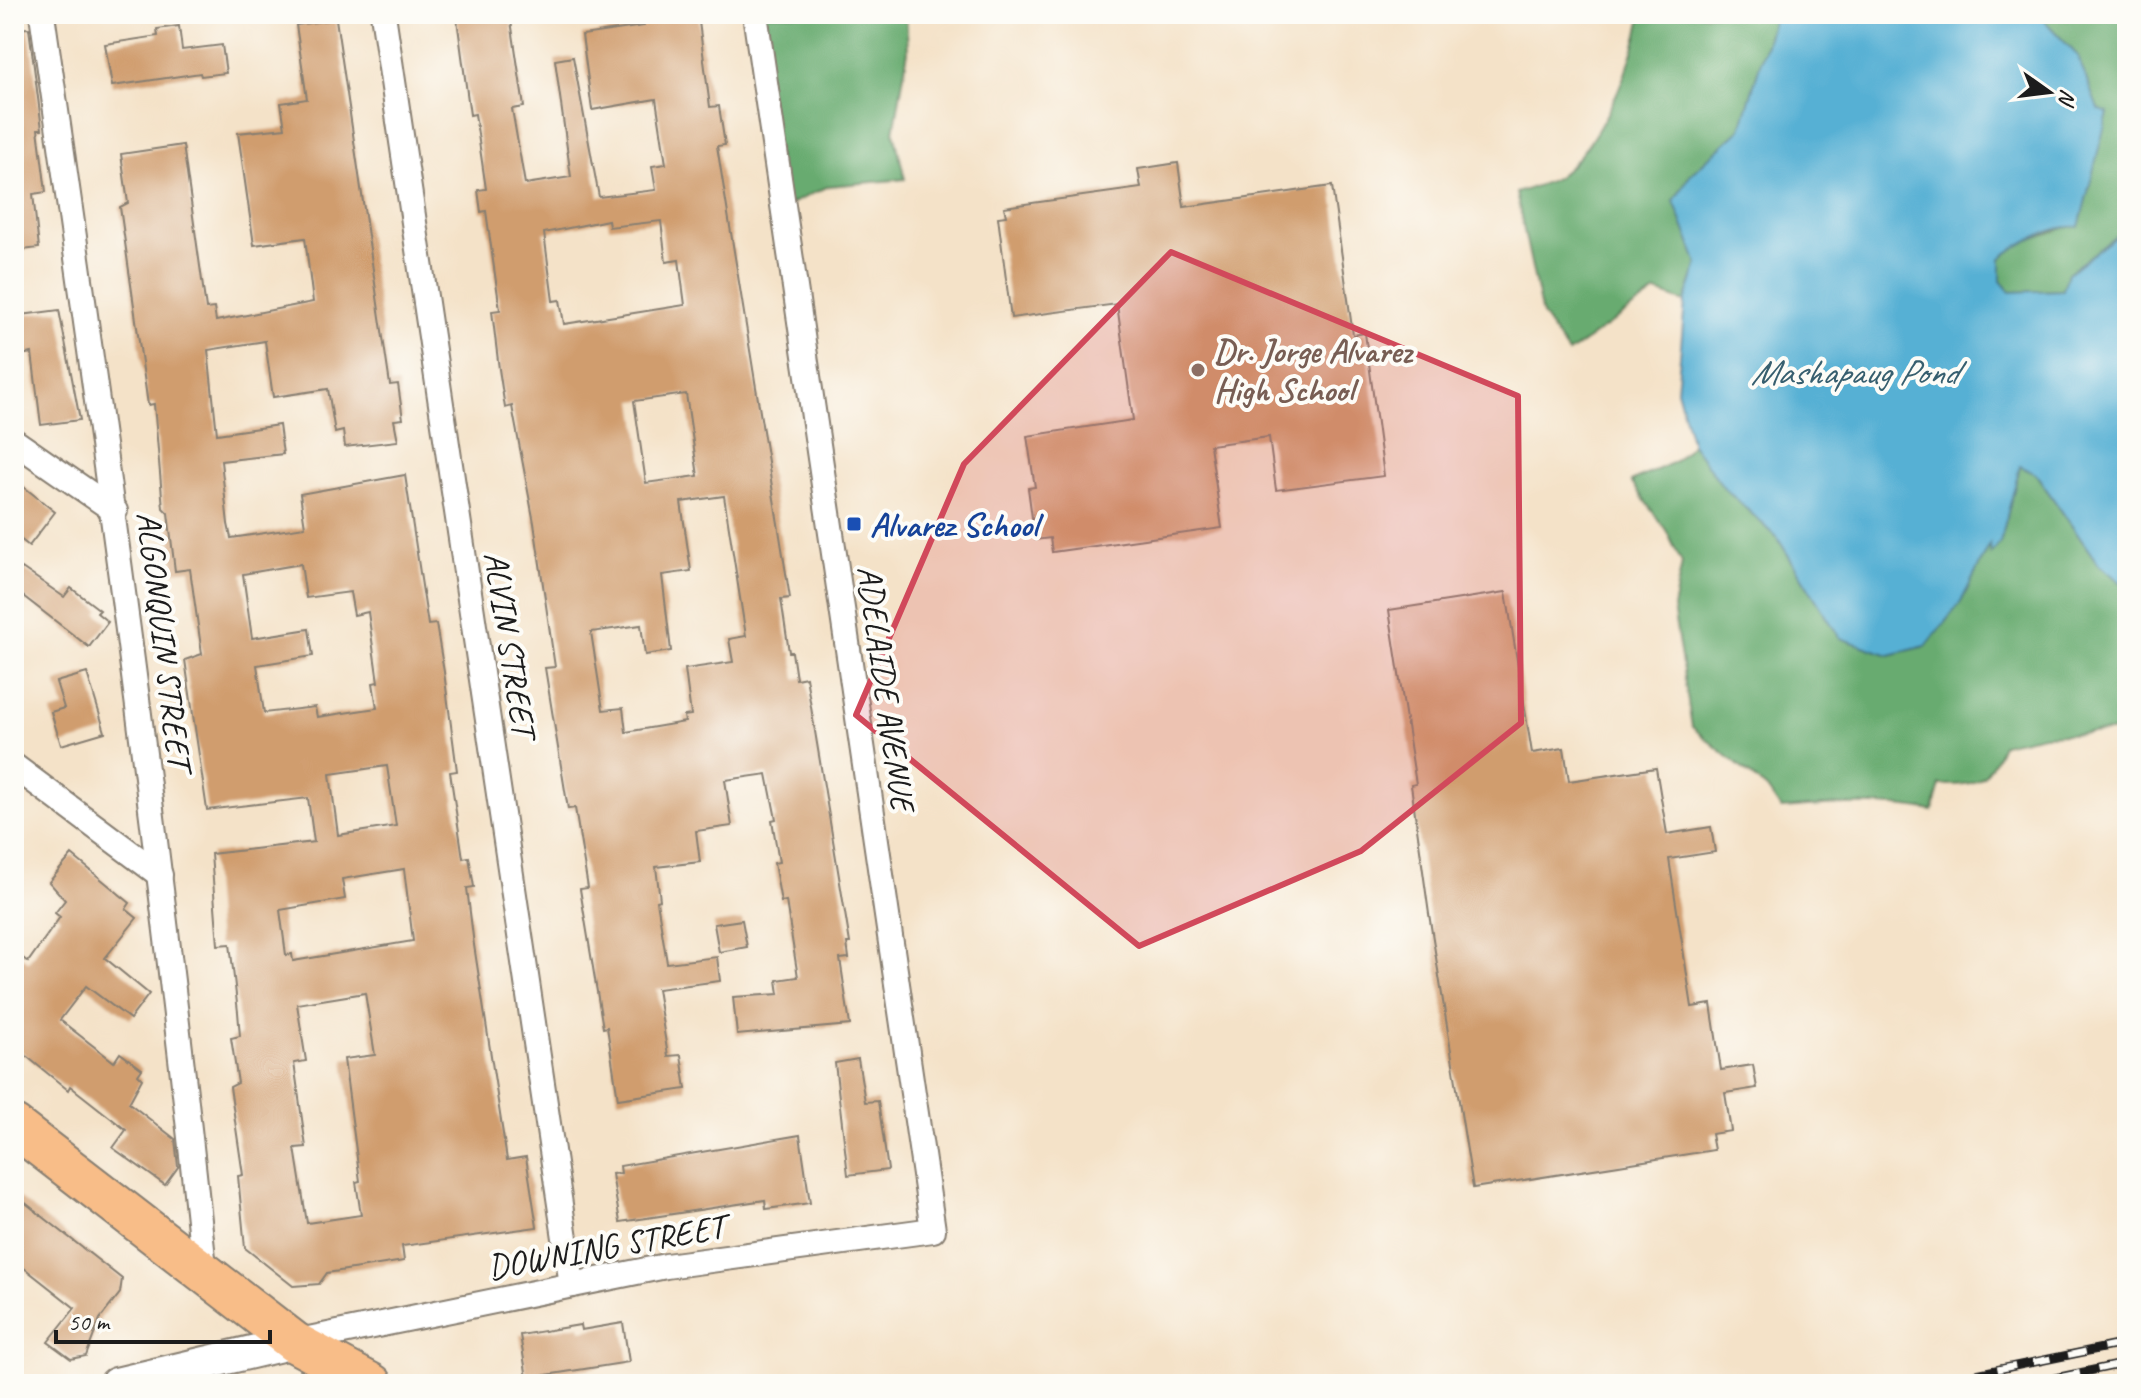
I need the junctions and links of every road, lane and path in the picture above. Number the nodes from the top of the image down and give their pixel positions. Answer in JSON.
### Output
{"nodes":[{"id":1,"x":42,"y":14,"type":"edge"},
{"id":2,"x":383,"y":14,"type":"edge"},
{"id":3,"x":755,"y":14,"type":"edge"},
{"id":4,"x":14,"y":441,"type":"edge"},
{"id":5,"x":115,"y":511,"type":"junction"},
{"id":6,"x":14,"y":766,"type":"edge"},
{"id":7,"x":160,"y":875,"type":"junction"},
{"id":8,"x":14,"y":1126,"type":"edge"},
{"id":9,"x":933,"y":1230,"type":"joint"},
{"id":10,"x":205,"y":1277,"type":"junction"},
{"id":11,"x":572,"y":1285,"type":"junction"},
{"id":12,"x":294,"y":1342,"type":"junction"},
{"id":13,"x":116,"y":1384,"type":"edge"},
{"id":14,"x":372,"y":1384,"type":"edge"}],
"edges":[{"from":1,"to":5,"type":"street","name":"ALGONQUIN STREET"},
{"from":2,"to":11,"type":"street","name":"ALVIN STREET"},
{"from":3,"to":9,"type":"street","name":"ADELAIDE AVENUE"},
{"from":4,"to":5,"type":"street"},
{"from":5,"to":7,"type":"street","name":"ALGONQUIN STREET"},
{"from":6,"to":7,"type":"street"},
{"from":7,"to":10,"type":"street","name":"ALGONQUIN STREET"},
{"from":8,"to":10,"type":"main road"},
{"from":9,"to":11,"type":"street","name":"DOWNING STREET"},
{"from":10,"to":12,"type":"main road"},
{"from":11,"to":12,"type":"street","name":"DOWNING STREET"},
{"from":12,"to":13,"type":"street"},
{"from":12,"to":14,"type":"main road"}]}
